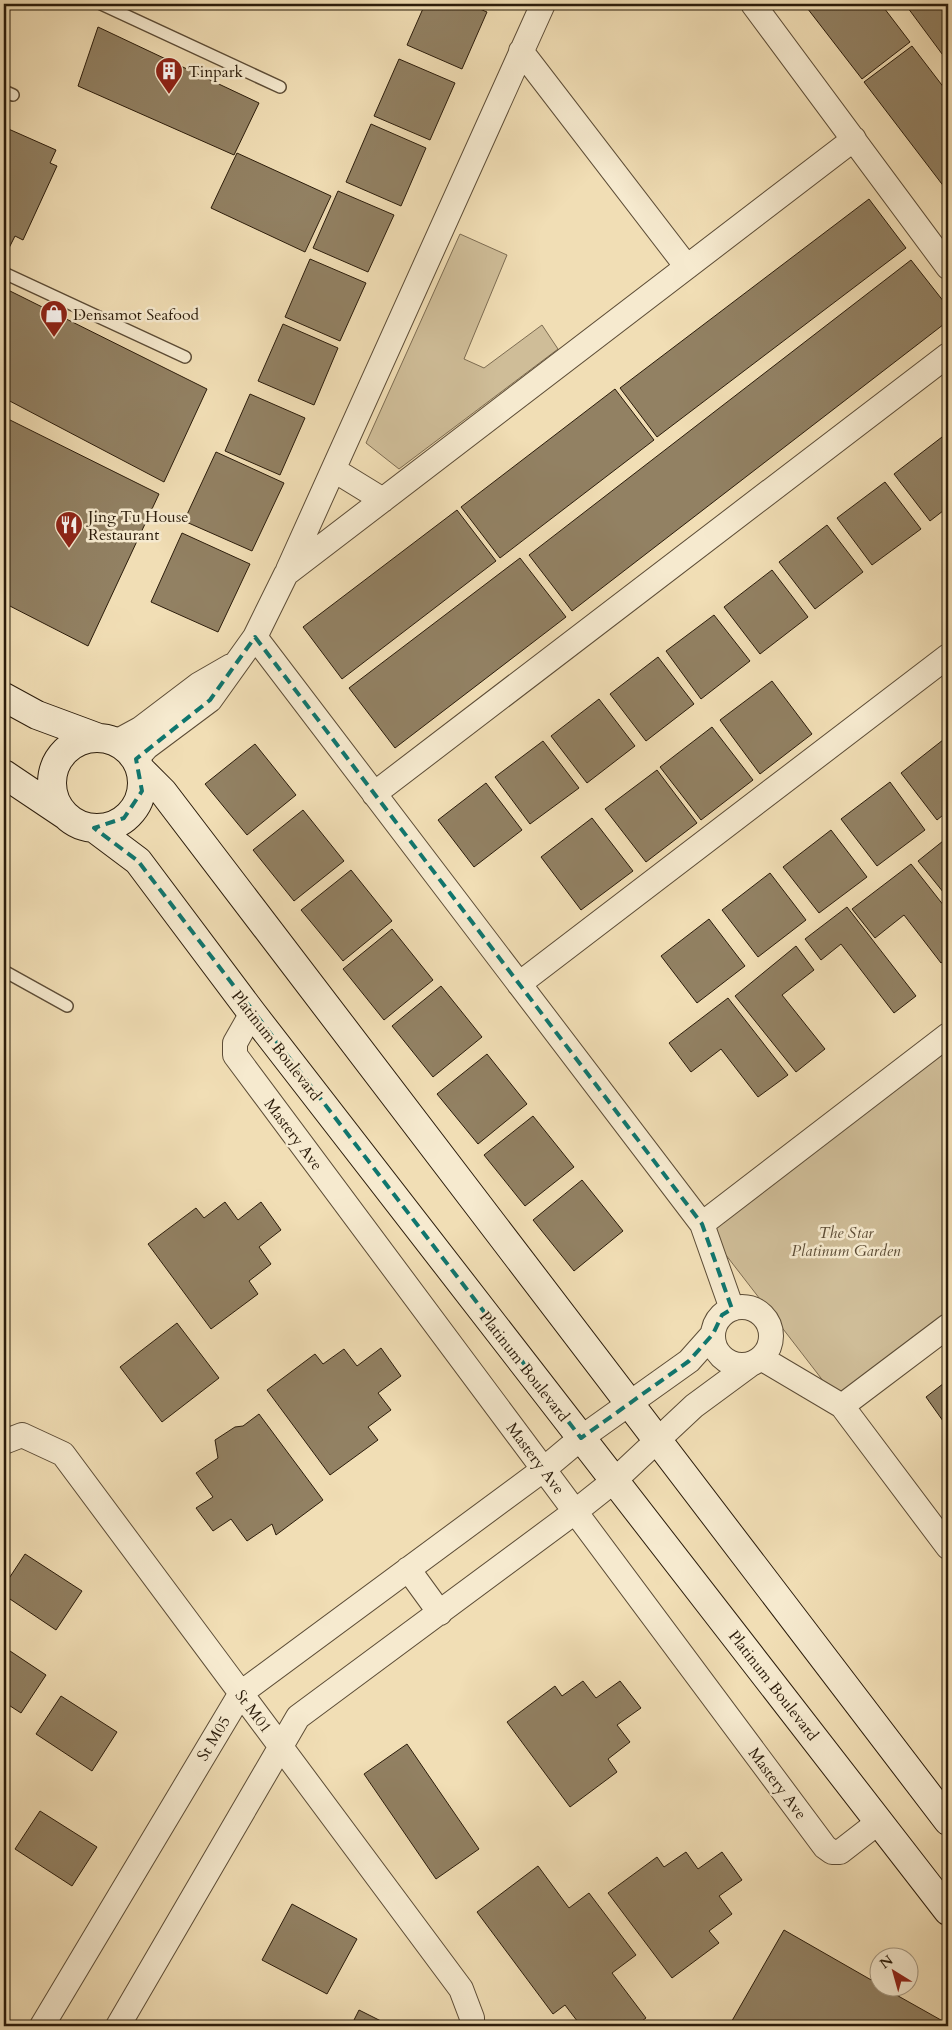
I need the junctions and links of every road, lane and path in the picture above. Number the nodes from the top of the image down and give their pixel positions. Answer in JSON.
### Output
{"nodes":[{"id":1,"x":101,"y":4,"type":"edge"},
{"id":2,"x":543,"y":4,"type":"edge"},
{"id":3,"x":752,"y":4,"type":"edge"},
{"id":4,"x":521,"y":52,"type":"junction"},
{"id":5,"x":280,"y":87,"type":"dead end"},
{"id":6,"x":854,"y":139,"type":"junction"},
{"id":7,"x":686,"y":267,"type":"junction"},
{"id":8,"x":948,"y":267,"type":"edge"},
{"id":9,"x":4,"y":273,"type":"edge"},
{"id":10,"x":948,"y":355,"type":"edge"},
{"id":11,"x":186,"y":357,"type":"dead end"},
{"id":12,"x":334,"y":470,"type":"junction"},
{"id":13,"x":383,"y":500,"type":"junction"},
{"id":14,"x":286,"y":574,"type":"junction"},
{"id":15,"x":255,"y":637,"type":"junction"},
{"id":16,"x":948,"y":656,"type":"edge"},
{"id":17,"x":236,"y":663,"type":"junction"},
{"id":18,"x":4,"y":697,"type":"edge"},
{"id":19,"x":107,"y":740,"type":"junction"},
{"id":20,"x":138,"y":764,"type":"junction"},
{"id":21,"x":4,"y":774,"type":"edge"},
{"id":22,"x":374,"y":794,"type":"junction"},
{"id":23,"x":65,"y":815,"type":"junction"},
{"id":24,"x":94,"y":828,"type":"junction"},
{"id":25,"x":4,"y":971,"type":"edge"},
{"id":26,"x":519,"y":984,"type":"junction"},
{"id":27,"x":67,"y":1006,"type":"dead end"},
{"id":28,"x":252,"y":1013,"type":"junction"},
{"id":29,"x":948,"y":1035,"type":"edge"},
{"id":30,"x":702,"y":1224,"type":"junction"},
{"id":31,"x":732,"y":1309,"type":"junction"},
{"id":32,"x":948,"y":1326,"type":"edge"},
{"id":33,"x":713,"y":1334,"type":"junction"},
{"id":34,"x":756,"y":1361,"type":"junction"},
{"id":35,"x":630,"y":1404,"type":"junction"},
{"id":36,"x":842,"y":1406,"type":"junction"},
{"id":37,"x":580,"y":1438,"type":"junction"},
{"id":38,"x":657,"y":1440,"type":"junction"},
{"id":39,"x":4,"y":1442,"type":"edge"},
{"id":40,"x":544,"y":1469,"type":"junction"},
{"id":41,"x":615,"y":1480,"type":"junction"},
{"id":42,"x":576,"y":1511,"type":"junction"},
{"id":43,"x":948,"y":1547,"type":"edge"},
{"id":44,"x":408,"y":1569,"type":"junction"},
{"id":45,"x":440,"y":1613,"type":"junction"},
{"id":46,"x":241,"y":1693,"type":"junction"},
{"id":47,"x":280,"y":1746,"type":"junction"},
{"id":48,"x":880,"y":1821,"type":"junction"},
{"id":49,"x":948,"y":1821,"type":"edge"},
{"id":50,"x":948,"y":1911,"type":"edge"},
{"id":51,"x":42,"y":2026,"type":"edge"},
{"id":52,"x":118,"y":2026,"type":"edge"},
{"id":53,"x":472,"y":2026,"type":"edge"}],
"edges":[{"from":1,"to":5,"type":"lane"},
{"from":2,"to":4,"type":"street"},
{"from":3,"to":6,"type":"street"},
{"from":4,"to":7,"type":"street"},
{"from":4,"to":12,"type":"street"},
{"from":6,"to":7,"type":"street"},
{"from":6,"to":8,"type":"street"},
{"from":7,"to":13,"type":"street"},
{"from":9,"to":11,"type":"lane"},
{"from":10,"to":22,"type":"street"},
{"from":12,"to":13,"type":"street"},
{"from":12,"to":14,"type":"street"},
{"from":13,"to":14,"type":"street"},
{"from":14,"to":15,"type":"street"},
{"from":15,"to":17,"type":"street"},
{"from":15,"to":22,"type":"street"},
{"from":16,"to":26,"type":"street"},
{"from":17,"to":19,"type":"street"},
{"from":17,"to":20,"type":"street"},
{"from":18,"to":19,"type":"street"},
{"from":19,"to":20,"type":"street"},
{"from":19,"to":23,"type":"street"},
{"from":20,"to":24,"type":"street"},
{"from":20,"to":35,"type":"street"},
{"from":21,"to":23,"type":"street"},
{"from":22,"to":26,"type":"street"},
{"from":23,"to":24,"type":"street"},
{"from":24,"to":28,"type":"street","name":"Platinum Boulevard"},
{"from":25,"to":27,"type":"lane"},
{"from":26,"to":30,"type":"street"},
{"from":28,"to":37,"type":"street","name":"Platinum Boulevard"},
{"from":28,"to":40,"type":"street","name":"Mastery Ave"},
{"from":29,"to":30,"type":"street"},
{"from":30,"to":31,"type":"street"},
{"from":31,"to":33,"type":"street"},
{"from":31,"to":34,"type":"street"},
{"from":32,"to":36,"type":"street"},
{"from":33,"to":34,"type":"street"},
{"from":33,"to":35,"type":"street","name":"St M05"},
{"from":34,"to":36,"type":"street"},
{"from":34,"to":38,"type":"street"},
{"from":35,"to":37,"type":"street","name":"St M05"},
{"from":35,"to":38,"type":"street"},
{"from":36,"to":43,"type":"street"},
{"from":37,"to":40,"type":"street","name":"St M05"},
{"from":37,"to":41,"type":"street","name":"Platinum Boulevard"},
{"from":38,"to":41,"type":"street"},
{"from":38,"to":49,"type":"street"},
{"from":39,"to":46,"type":"street","name":"St M01"},
{"from":40,"to":42,"type":"street","name":"Mastery Ave"},
{"from":40,"to":44,"type":"street","name":"St M05"},
{"from":41,"to":42,"type":"street"},
{"from":41,"to":48,"type":"street","name":"Platinum Boulevard"},
{"from":42,"to":45,"type":"street"},
{"from":42,"to":48,"type":"street","name":"Mastery Ave"},
{"from":44,"to":45,"type":"street"},
{"from":44,"to":46,"type":"street","name":"St M05"},
{"from":45,"to":47,"type":"street"},
{"from":46,"to":47,"type":"street","name":"St M01"},
{"from":46,"to":51,"type":"street","name":"St M05"},
{"from":47,"to":52,"type":"street"},
{"from":47,"to":53,"type":"street","name":"St M01"},
{"from":48,"to":50,"type":"street","name":"Platinum Boulevard"}]}
